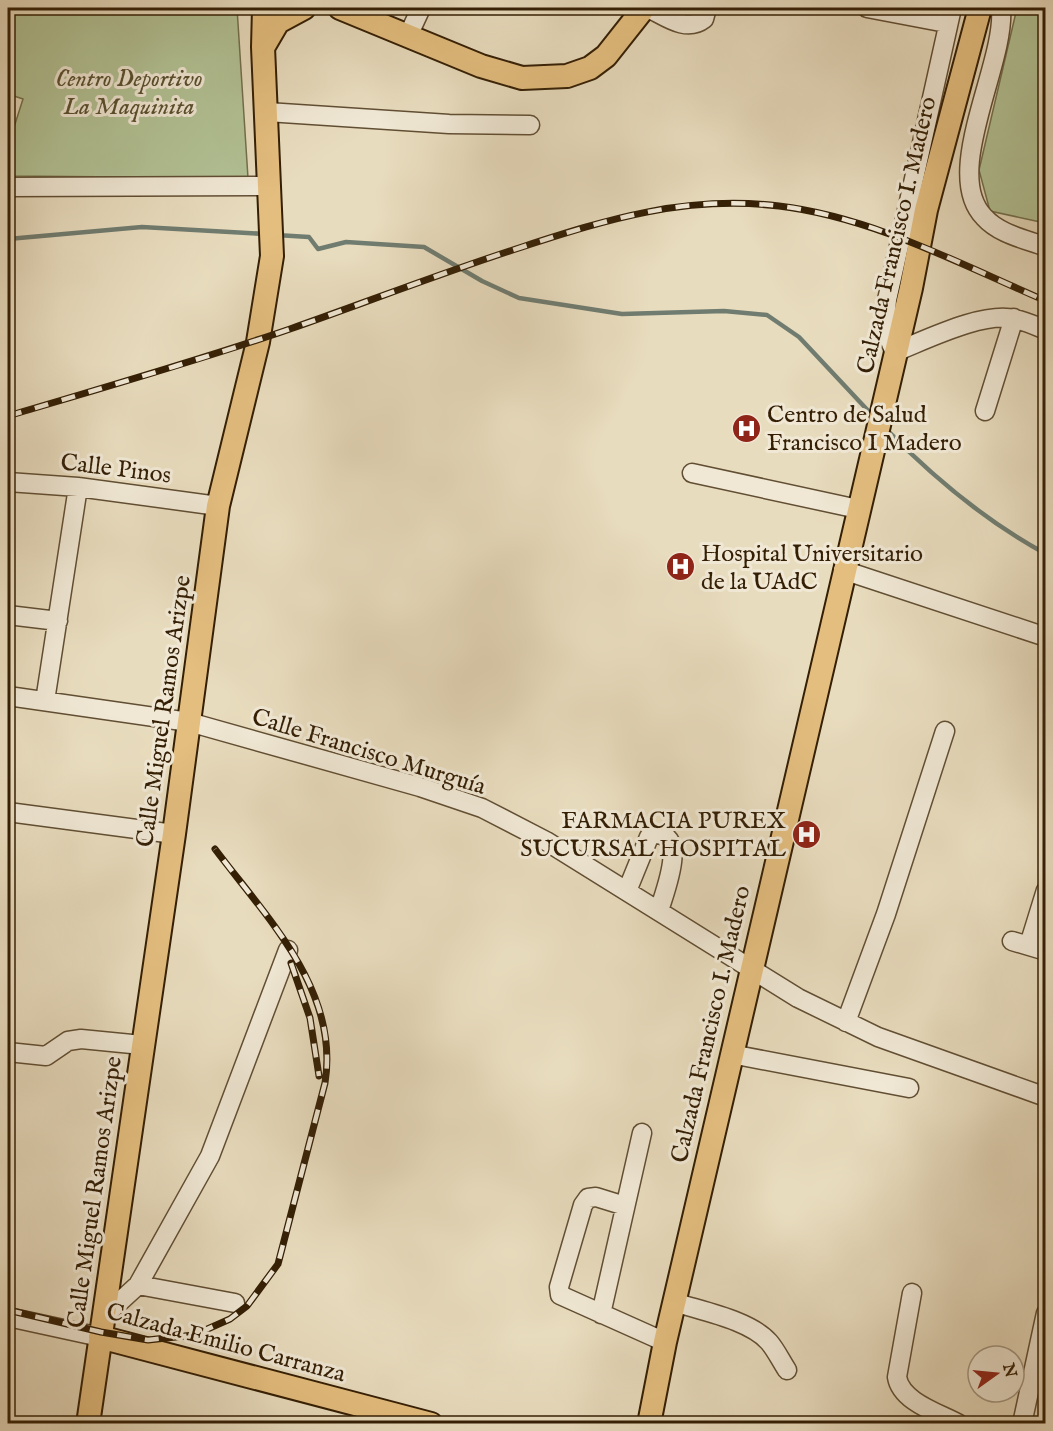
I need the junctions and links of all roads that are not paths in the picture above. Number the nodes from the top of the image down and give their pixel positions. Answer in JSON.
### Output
{"nodes":[{"id":1,"x":253,"y":8,"type":"edge"},
{"id":2,"x":264,"y":8,"type":"edge"},
{"id":3,"x":304,"y":8,"type":"edge"},
{"id":4,"x":340,"y":8,"type":"edge"},
{"id":5,"x":421,"y":8,"type":"edge"},
{"id":6,"x":644,"y":8,"type":"edge"},
{"id":7,"x":648,"y":8,"type":"edge"},
{"id":8,"x":707,"y":8,"type":"edge"},
{"id":9,"x":867,"y":8,"type":"edge"},
{"id":10,"x":979,"y":8,"type":"edge"},
{"id":11,"x":1001,"y":8,"type":"edge"},
{"id":12,"x":949,"y":15,"type":"edge"},
{"id":13,"x":408,"y":36,"type":"junction"},
{"id":14,"x":263,"y":41,"type":"junction"},
{"id":15,"x":267,"y":112,"type":"junction"},
{"id":16,"x":530,"y":125,"type":"dead end"},
{"id":17,"x":268,"y":186,"type":"junction"},
{"id":18,"x":8,"y":187,"type":"edge"},
{"id":19,"x":1046,"y":247,"type":"edge"},
{"id":20,"x":1014,"y":318,"type":"junction"},
{"id":21,"x":1046,"y":330,"type":"edge"},
{"id":22,"x":895,"y":352,"type":"junction"},
{"id":23,"x":985,"y":411,"type":"dead end"},
{"id":24,"x":692,"y":473,"type":"dead end"},
{"id":25,"x":8,"y":482,"type":"edge"},
{"id":26,"x":78,"y":487,"type":"junction"},
{"id":27,"x":218,"y":506,"type":"junction"},
{"id":28,"x":858,"y":509,"type":"junction"},
{"id":29,"x":843,"y":570,"type":"junction"},
{"id":30,"x":8,"y":615,"type":"edge"},
{"id":31,"x":58,"y":621,"type":"junction"},
{"id":32,"x":1046,"y":638,"type":"edge"},
{"id":33,"x":8,"y":696,"type":"edge"},
{"id":34,"x":45,"y":701,"type":"junction"},
{"id":35,"x":189,"y":722,"type":"junction"},
{"id":36,"x":945,"y":731,"type":"dead end"},
{"id":37,"x":8,"y":812,"type":"edge"},
{"id":38,"x":174,"y":834,"type":"junction"},
{"id":39,"x":1046,"y":890,"type":"edge"},
{"id":40,"x":627,"y":891,"type":"junction"},
{"id":41,"x":659,"y":911,"type":"junction"},
{"id":42,"x":1029,"y":946,"type":"edge"},
{"id":43,"x":288,"y":951,"type":"dead end"},
{"id":44,"x":750,"y":969,"type":"junction"},
{"id":45,"x":846,"y":1022,"type":"junction"},
{"id":46,"x":142,"y":1045,"type":"junction"},
{"id":47,"x":8,"y":1052,"type":"edge"},
{"id":48,"x":731,"y":1054,"type":"junction"},
{"id":49,"x":909,"y":1088,"type":"dead end"},
{"id":50,"x":1046,"y":1097,"type":"edge"},
{"id":51,"x":642,"y":1133,"type":"dead end"},
{"id":52,"x":625,"y":1206,"type":"junction"},
{"id":53,"x":138,"y":1285,"type":"junction"},
{"id":54,"x":912,"y":1293,"type":"dead end"},
{"id":55,"x":674,"y":1302,"type":"junction"},
{"id":56,"x":235,"y":1303,"type":"dead end"},
{"id":57,"x":1046,"y":1313,"type":"edge"},
{"id":58,"x":600,"y":1314,"type":"junction"},
{"id":59,"x":8,"y":1317,"type":"edge"},
{"id":60,"x":101,"y":1327,"type":"junction"},
{"id":61,"x":665,"y":1342,"type":"junction"},
{"id":62,"x":787,"y":1370,"type":"dead end"},
{"id":63,"x":88,"y":1424,"type":"edge"},
{"id":64,"x":430,"y":1424,"type":"edge"},
{"id":65,"x":649,"y":1424,"type":"edge"},
{"id":66,"x":959,"y":1424,"type":"edge"},
{"id":67,"x":1022,"y":1424,"type":"edge"}],
"edges":[{"from":1,"to":14,"type":"main road"},
{"from":2,"to":14,"type":"main road","name":"Calle Miguel Ramos Arizpe"},
{"from":3,"to":14,"type":"main road"},
{"from":4,"to":13,"type":"main road"},
{"from":5,"to":13,"type":"street"},
{"from":6,"to":13,"type":"main road"},
{"from":7,"to":8,"type":"street"},
{"from":9,"to":12,"type":"street"},
{"from":10,"to":22,"type":"main road","name":"Calzada Francisco I. Madero"},
{"from":11,"to":19,"type":"street"},
{"from":12,"to":22,"type":"street"},
{"from":14,"to":15,"type":"main road","name":"Calle Miguel Ramos Arizpe"},
{"from":15,"to":16,"type":"street"},
{"from":15,"to":17,"type":"main road","name":"Calle Miguel Ramos Arizpe"},
{"from":17,"to":18,"type":"street"},
{"from":17,"to":27,"type":"main road","name":"Calle Miguel Ramos Arizpe"},
{"from":20,"to":21,"type":"street"},
{"from":20,"to":22,"type":"street"},
{"from":20,"to":23,"type":"street"},
{"from":22,"to":28,"type":"main road","name":"Calzada Francisco I. Madero"},
{"from":24,"to":28,"type":"street"},
{"from":25,"to":26,"type":"street","name":"Calle Pinos"},
{"from":26,"to":27,"type":"street","name":"Calle Pinos"},
{"from":26,"to":31,"type":"street"},
{"from":27,"to":35,"type":"main road","name":"Calle Miguel Ramos Arizpe"},
{"from":28,"to":29,"type":"main road","name":"Calzada Francisco I. Madero"},
{"from":29,"to":32,"type":"street"},
{"from":29,"to":44,"type":"main road","name":"Calzada Francisco I. Madero"},
{"from":30,"to":31,"type":"street"},
{"from":31,"to":34,"type":"street"},
{"from":33,"to":34,"type":"street","name":"Calle Francisco Murguía"},
{"from":34,"to":35,"type":"street","name":"Calle Francisco Murguía"},
{"from":35,"to":38,"type":"main road","name":"Calle Miguel Ramos Arizpe"},
{"from":35,"to":40,"type":"street","name":"Calle Francisco Murguía"},
{"from":36,"to":45,"type":"street"},
{"from":37,"to":38,"type":"street"},
{"from":38,"to":46,"type":"main road","name":"Calle Miguel Ramos Arizpe"},
{"from":39,"to":42,"type":"street"},
{"from":40,"to":41,"type":"street","name":"Calle Francisco Murguía"},
{"from":40,"to":41,"type":"street"},
{"from":41,"to":44,"type":"street","name":"Calle Francisco Murguía"},
{"from":43,"to":53,"type":"street"},
{"from":44,"to":45,"type":"street","name":"Calle Francisco Murguía"},
{"from":44,"to":48,"type":"main road","name":"Calzada Francisco I. Madero"},
{"from":45,"to":50,"type":"street","name":"Calle Francisco Murguía"},
{"from":46,"to":47,"type":"street"},
{"from":46,"to":60,"type":"main road","name":"Calle Miguel Ramos Arizpe"},
{"from":48,"to":49,"type":"street"},
{"from":48,"to":55,"type":"main road","name":"Calzada Francisco I. Madero"},
{"from":51,"to":52,"type":"street"},
{"from":52,"to":58,"type":"street"},
{"from":52,"to":58,"type":"street"},
{"from":53,"to":56,"type":"street"},
{"from":53,"to":60,"type":"street"},
{"from":54,"to":66,"type":"street"},
{"from":55,"to":61,"type":"main road","name":"Calzada Francisco I. Madero"},
{"from":55,"to":62,"type":"street"},
{"from":57,"to":67,"type":"street"},
{"from":58,"to":61,"type":"street"},
{"from":59,"to":60,"type":"street","name":"Calzada Emilio Carranza"},
{"from":60,"to":63,"type":"main road","name":"Calle Miguel Ramos Arizpe"},
{"from":60,"to":64,"type":"main road","name":"Calzada Emilio Carranza"},
{"from":61,"to":65,"type":"main road","name":"Calzada Francisco I. Madero"}]}
